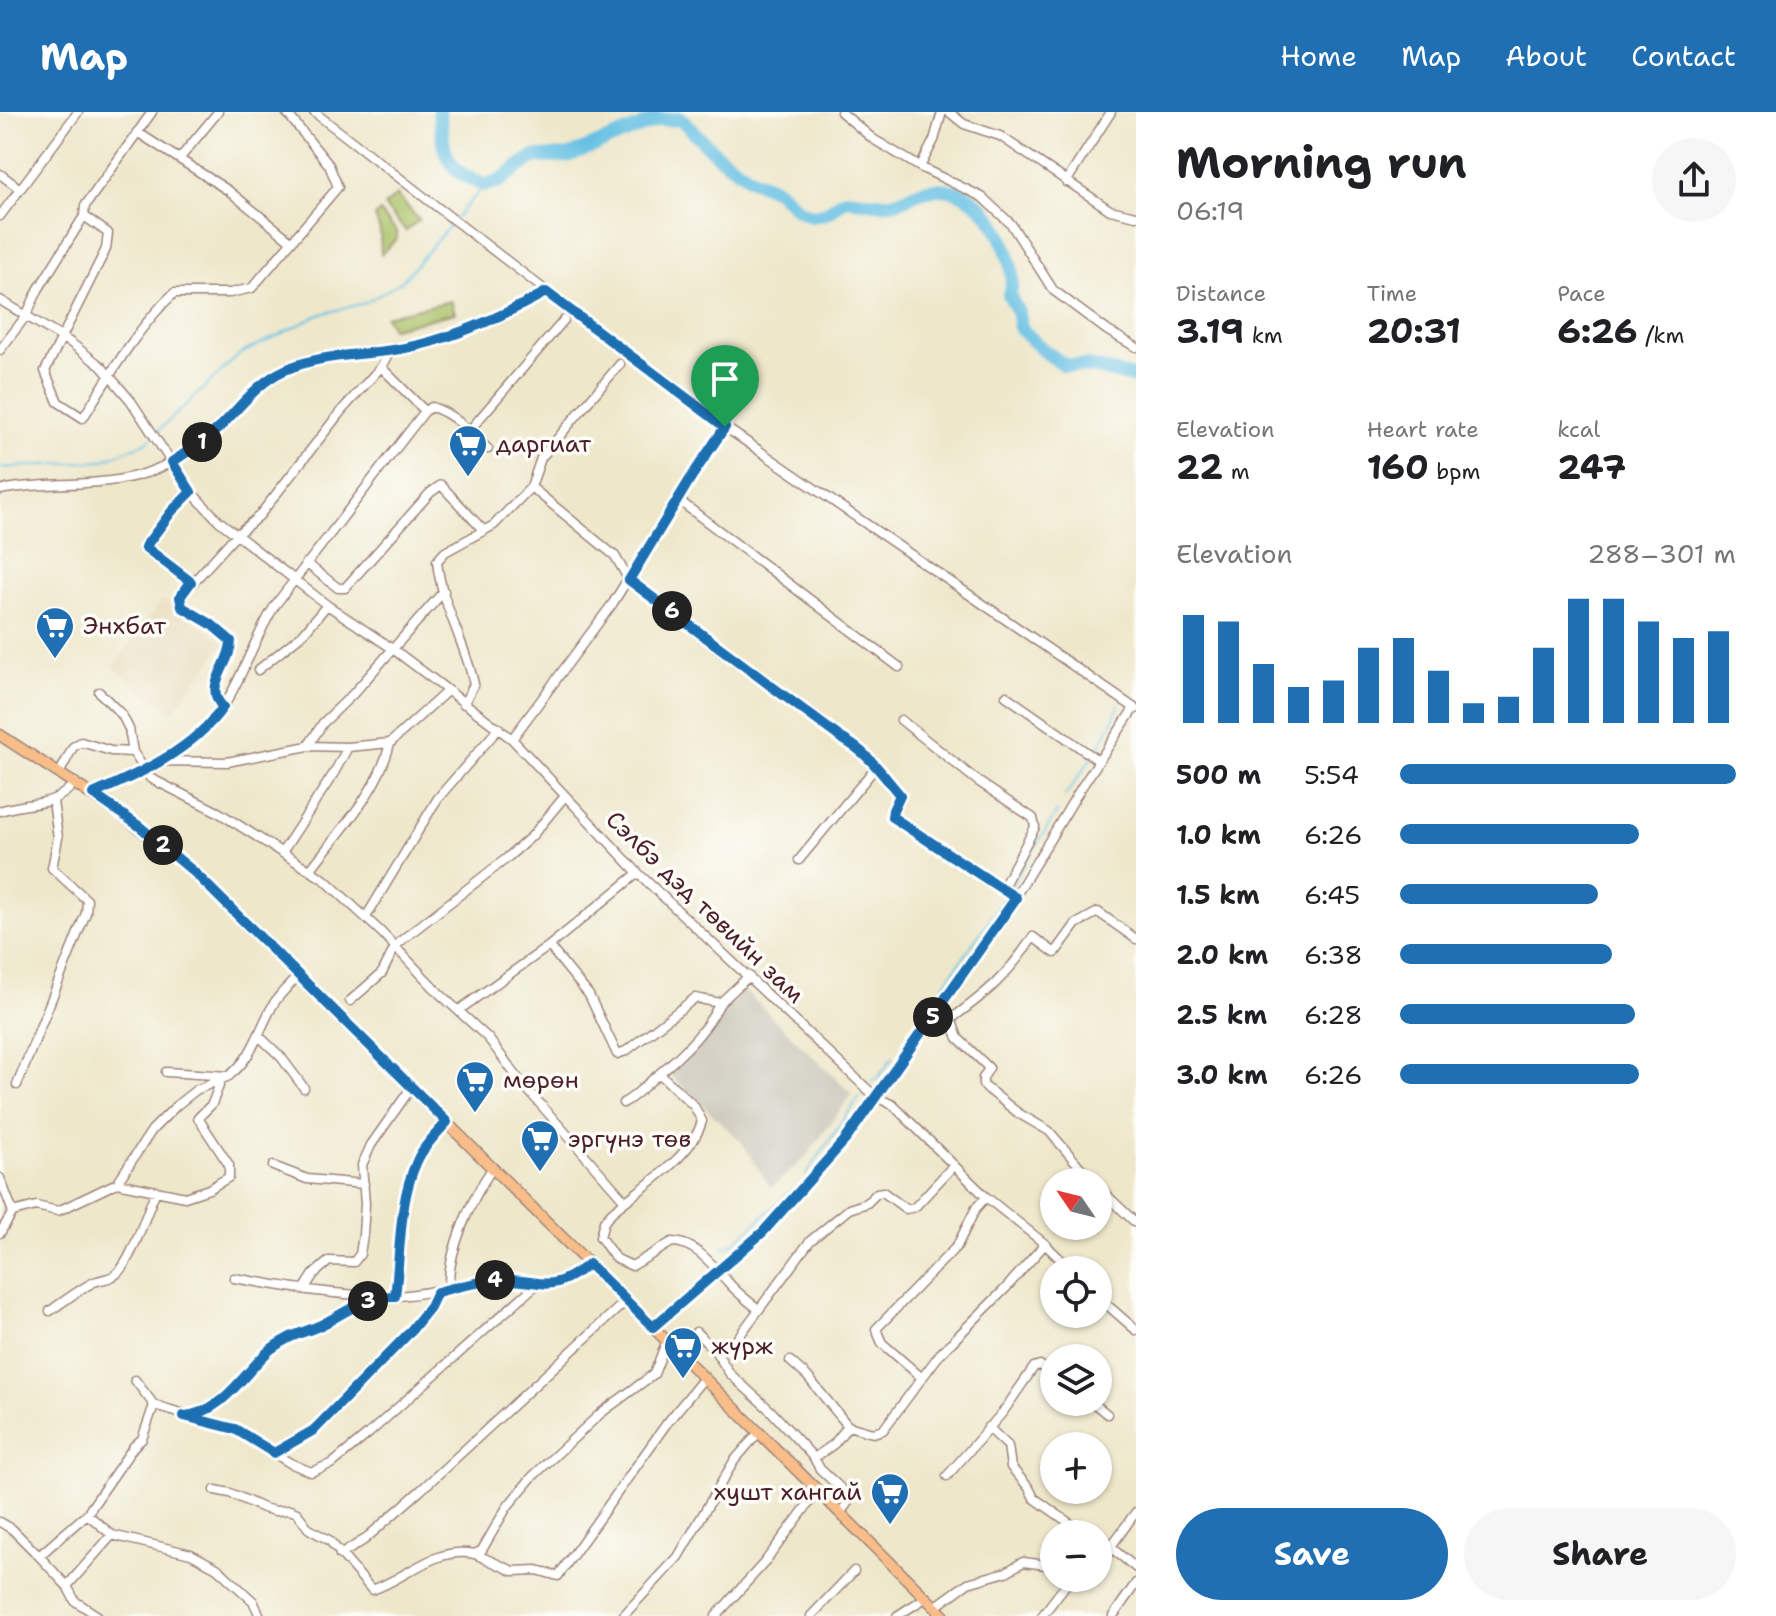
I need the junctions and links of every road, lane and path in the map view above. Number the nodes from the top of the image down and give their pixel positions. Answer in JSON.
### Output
{"nodes":[{"id":1,"x":78,"y":112,"type":"edge"},
{"id":2,"x":152,"y":112,"type":"edge"},
{"id":3,"x":218,"y":112,"type":"edge"},
{"id":4,"x":286,"y":112,"type":"edge"},
{"id":5,"x":314,"y":112,"type":"edge"},
{"id":6,"x":942,"y":112,"type":"edge"},
{"id":7,"x":949,"y":112,"type":"edge"},
{"id":8,"x":1111,"y":112,"type":"edge"},
{"id":9,"x":847,"y":114,"type":"edge"},
{"id":10,"x":137,"y":132,"type":"junction"},
{"id":11,"x":180,"y":158,"type":"junction"},
{"id":12,"x":920,"y":167,"type":"junction"},
{"id":13,"x":0,"y":174,"type":"edge"},
{"id":14,"x":1066,"y":182,"type":"junction"},
{"id":15,"x":20,"y":189,"type":"junction"},
{"id":16,"x":0,"y":216,"type":"edge"},
{"id":17,"x":84,"y":216,"type":"junction"},
{"id":18,"x":1136,"y":216,"type":"edge"},
{"id":19,"x":291,"y":241,"type":"junction"},
{"id":20,"x":546,"y":292,"type":"junction"},
{"id":21,"x":0,"y":300,"type":"edge"},
{"id":22,"x":26,"y":316,"type":"junction"},
{"id":23,"x":564,"y":320,"type":"dead end"},
{"id":24,"x":61,"y":336,"type":"junction"},
{"id":25,"x":1136,"y":347,"type":"edge"},
{"id":26,"x":0,"y":350,"type":"edge"},
{"id":27,"x":390,"y":351,"type":"junction"},
{"id":28,"x":620,"y":364,"type":"dead end"},
{"id":29,"x":381,"y":367,"type":"junction"},
{"id":30,"x":110,"y":375,"type":"junction"},
{"id":31,"x":425,"y":411,"type":"junction"},
{"id":32,"x":725,"y":427,"type":"junction"},
{"id":33,"x":469,"y":431,"type":"junction"},
{"id":34,"x":488,"y":449,"type":"dead end"},
{"id":35,"x":172,"y":462,"type":"junction"},
{"id":36,"x":531,"y":487,"type":"junction"},
{"id":37,"x":0,"y":490,"type":"edge"},
{"id":38,"x":191,"y":492,"type":"junction"},
{"id":39,"x":677,"y":499,"type":"junction"},
{"id":40,"x":484,"y":531,"type":"junction"},
{"id":41,"x":236,"y":535,"type":"junction"},
{"id":42,"x":306,"y":563,"type":"junction"},
{"id":43,"x":294,"y":579,"type":"junction"},
{"id":44,"x":629,"y":580,"type":"junction"},
{"id":45,"x":191,"y":582,"type":"junction"},
{"id":46,"x":444,"y":591,"type":"junction"},
{"id":47,"x":327,"y":605,"type":"junction"},
{"id":48,"x":393,"y":649,"type":"junction"},
{"id":49,"x":899,"y":667,"type":"dead end"},
{"id":50,"x":258,"y":670,"type":"dead end"},
{"id":51,"x":99,"y":692,"type":"dead end"},
{"id":52,"x":446,"y":692,"type":"junction"},
{"id":53,"x":1006,"y":696,"type":"dead end"},
{"id":54,"x":464,"y":704,"type":"junction"},
{"id":55,"x":223,"y":707,"type":"junction"},
{"id":56,"x":1135,"y":708,"type":"edge"},
{"id":57,"x":901,"y":720,"type":"dead end"},
{"id":58,"x":499,"y":728,"type":"junction"},
{"id":59,"x":0,"y":735,"type":"edge"},
{"id":60,"x":512,"y":739,"type":"junction"},
{"id":61,"x":390,"y":743,"type":"junction"},
{"id":62,"x":308,"y":746,"type":"junction"},
{"id":63,"x":348,"y":747,"type":"junction"},
{"id":64,"x":133,"y":752,"type":"junction"},
{"id":65,"x":161,"y":761,"type":"junction"},
{"id":66,"x":1099,"y":761,"type":"junction"},
{"id":67,"x":876,"y":767,"type":"junction"},
{"id":68,"x":144,"y":770,"type":"junction"},
{"id":69,"x":60,"y":772,"type":"junction"},
{"id":70,"x":75,"y":782,"type":"junction"},
{"id":71,"x":93,"y":794,"type":"junction"},
{"id":72,"x":565,"y":796,"type":"junction"},
{"id":73,"x":53,"y":801,"type":"junction"},
{"id":74,"x":0,"y":811,"type":"edge"},
{"id":75,"x":283,"y":851,"type":"junction"},
{"id":76,"x":799,"y":860,"type":"dead end"},
{"id":77,"x":311,"y":869,"type":"junction"},
{"id":78,"x":638,"y":873,"type":"junction"},
{"id":79,"x":1002,"y":889,"type":"junction"},
{"id":80,"x":1016,"y":898,"type":"junction"},
{"id":81,"x":366,"y":917,"type":"junction"},
{"id":82,"x":1136,"y":939,"type":"edge"},
{"id":83,"x":549,"y":946,"type":"junction"},
{"id":84,"x":395,"y":947,"type":"junction"},
{"id":85,"x":298,"y":976,"type":"junction"},
{"id":86,"x":749,"y":976,"type":"junction"},
{"id":87,"x":350,"y":1001,"type":"dead end"},
{"id":88,"x":720,"y":1003,"type":"junction"},
{"id":89,"x":459,"y":1010,"type":"junction"},
{"id":90,"x":936,"y":1013,"type":"junction"},
{"id":91,"x":951,"y":1019,"type":"junction"},
{"id":92,"x":260,"y":1037,"type":"junction"},
{"id":93,"x":166,"y":1072,"type":"dead end"},
{"id":94,"x":660,"y":1074,"type":"junction"},
{"id":95,"x":226,"y":1077,"type":"junction"},
{"id":96,"x":17,"y":1085,"type":"dead end"},
{"id":97,"x":304,"y":1088,"type":"dead end"},
{"id":98,"x":411,"y":1088,"type":"junction"},
{"id":99,"x":876,"y":1097,"type":"junction"},
{"id":100,"x":623,"y":1103,"type":"dead end"},
{"id":101,"x":447,"y":1122,"type":"junction"},
{"id":102,"x":954,"y":1165,"type":"junction"},
{"id":103,"x":273,"y":1166,"type":"dead end"},
{"id":104,"x":493,"y":1167,"type":"junction"},
{"id":105,"x":1081,"y":1168,"type":"edge"},
{"id":106,"x":0,"y":1178,"type":"edge"},
{"id":107,"x":117,"y":1183,"type":"junction"},
{"id":108,"x":364,"y":1184,"type":"junction"},
{"id":109,"x":156,"y":1191,"type":"junction"},
{"id":110,"x":986,"y":1197,"type":"junction"},
{"id":111,"x":1112,"y":1199,"type":"edge"},
{"id":112,"x":625,"y":1201,"type":"junction"},
{"id":113,"x":13,"y":1212,"type":"junction"},
{"id":114,"x":1134,"y":1218,"type":"edge"},
{"id":115,"x":0,"y":1233,"type":"edge"},
{"id":116,"x":1045,"y":1244,"type":"junction"},
{"id":117,"x":1057,"y":1256,"type":"edge"},
{"id":118,"x":589,"y":1264,"type":"junction"},
{"id":119,"x":719,"y":1269,"type":"junction"},
{"id":120,"x":234,"y":1278,"type":"dead end"},
{"id":121,"x":537,"y":1284,"type":"junction"},
{"id":122,"x":305,"y":1288,"type":"junction"},
{"id":123,"x":449,"y":1289,"type":"junction"},
{"id":124,"x":437,"y":1292,"type":"junction"},
{"id":125,"x":392,"y":1296,"type":"junction"},
{"id":126,"x":627,"y":1300,"type":"junction"},
{"id":127,"x":757,"y":1308,"type":"junction"},
{"id":128,"x":1112,"y":1309,"type":"edge"},
{"id":129,"x":50,"y":1311,"type":"dead end"},
{"id":130,"x":653,"y":1327,"type":"junction"},
{"id":131,"x":1136,"y":1330,"type":"edge"},
{"id":132,"x":696,"y":1332,"type":"dead end"},
{"id":133,"x":667,"y":1340,"type":"junction"},
{"id":134,"x":716,"y":1352,"type":"junction"},
{"id":135,"x":790,"y":1361,"type":"dead end"},
{"id":136,"x":1040,"y":1365,"type":"edge"},
{"id":137,"x":704,"y":1378,"type":"junction"},
{"id":138,"x":922,"y":1378,"type":"junction"},
{"id":139,"x":135,"y":1380,"type":"dead end"},
{"id":140,"x":154,"y":1405,"type":"junction"},
{"id":141,"x":184,"y":1416,"type":"junction"},
{"id":142,"x":848,"y":1426,"type":"junction"},
{"id":143,"x":988,"y":1427,"type":"junction"},
{"id":144,"x":759,"y":1432,"type":"junction"},
{"id":145,"x":274,"y":1453,"type":"junction"},
{"id":146,"x":814,"y":1458,"type":"junction"},
{"id":147,"x":947,"y":1476,"type":"dead end"},
{"id":148,"x":215,"y":1490,"type":"dead end"},
{"id":149,"x":818,"y":1491,"type":"junction"},
{"id":150,"x":841,"y":1512,"type":"junction"},
{"id":151,"x":1136,"y":1512,"type":"edge"},
{"id":152,"x":87,"y":1514,"type":"junction"},
{"id":153,"x":1065,"y":1520,"type":"edge"},
{"id":154,"x":0,"y":1522,"type":"edge"},
{"id":155,"x":112,"y":1535,"type":"junction"},
{"id":156,"x":1112,"y":1542,"type":"joint"},
{"id":157,"x":475,"y":1554,"type":"junction"},
{"id":158,"x":340,"y":1555,"type":"junction"},
{"id":159,"x":39,"y":1556,"type":"junction"},
{"id":160,"x":1040,"y":1564,"type":"edge"},
{"id":161,"x":1136,"y":1568,"type":"edge"},
{"id":162,"x":854,"y":1571,"type":"dead end"},
{"id":163,"x":1136,"y":1583,"type":"edge"},
{"id":164,"x":67,"y":1586,"type":"junction"},
{"id":165,"x":1060,"y":1592,"type":"edge"},
{"id":166,"x":925,"y":1598,"type":"junction"},
{"id":167,"x":935,"y":1607,"type":"junction"},
{"id":168,"x":98,"y":1616,"type":"edge"},
{"id":169,"x":260,"y":1616,"type":"edge"},
{"id":170,"x":623,"y":1616,"type":"edge"},
{"id":171,"x":716,"y":1616,"type":"edge"},
{"id":172,"x":811,"y":1616,"type":"edge"},
{"id":173,"x":897,"y":1616,"type":"edge"},
{"id":174,"x":944,"y":1616,"type":"edge"},
{"id":175,"x":1042,"y":1616,"type":"edge"},
{"id":176,"x":1113,"y":1616,"type":"edge"}],
"edges":[{"from":1,"to":15,"type":"street"},
{"from":2,"to":10,"type":"street"},
{"from":3,"to":11,"type":"street"},
{"from":4,"to":19,"type":"street"},
{"from":5,"to":20,"type":"street"},
{"from":6,"to":12,"type":"street"},
{"from":7,"to":14,"type":"street"},
{"from":8,"to":14,"type":"street"},
{"from":9,"to":12,"type":"street"},
{"from":10,"to":11,"type":"street"},
{"from":10,"to":17,"type":"street"},
{"from":11,"to":19,"type":"street"},
{"from":12,"to":25,"type":"street"},
{"from":13,"to":15,"type":"street"},
{"from":14,"to":18,"type":"street"},
{"from":15,"to":16,"type":"street"},
{"from":17,"to":22,"type":"street"},
{"from":17,"to":24,"type":"street"},
{"from":19,"to":30,"type":"street"},
{"from":20,"to":27,"type":"street"},
{"from":20,"to":32,"type":"street"},
{"from":21,"to":22,"type":"street","name":"Сэлбэ дэд төвийн зам"},
{"from":22,"to":24,"type":"street","name":"Сэлбэ дэд төвийн зам"},
{"from":22,"to":26,"type":"street"},
{"from":23,"to":33,"type":"street"},
{"from":24,"to":30,"type":"street","name":"Сэлбэ дэд төвийн зам"},
{"from":24,"to":30,"type":"street"},
{"from":27,"to":29,"type":"street"},
{"from":27,"to":35,"type":"street"},
{"from":28,"to":36,"type":"street"},
{"from":29,"to":31,"type":"street"},
{"from":29,"to":41,"type":"street"},
{"from":30,"to":35,"type":"street","name":"Сэлбэ дэд төвийн зам"},
{"from":31,"to":33,"type":"street"},
{"from":31,"to":42,"type":"street"},
{"from":32,"to":39,"type":"street"},
{"from":32,"to":56,"type":"street"},
{"from":33,"to":34,"type":"street"},
{"from":35,"to":37,"type":"street"},
{"from":35,"to":38,"type":"street","name":"Сэлбэ дэд төвийн зам"},
{"from":36,"to":40,"type":"street"},
{"from":36,"to":44,"type":"street"},
{"from":38,"to":41,"type":"street","name":"Сэлбэ дэд төвийн зам"},
{"from":38,"to":45,"type":"street"},
{"from":39,"to":44,"type":"street"},
{"from":39,"to":49,"type":"street"},
{"from":40,"to":42,"type":"street"},
{"from":40,"to":46,"type":"street"},
{"from":41,"to":43,"type":"street","name":"Сэлбэ дэд төвийн зам"},
{"from":41,"to":45,"type":"street"},
{"from":42,"to":43,"type":"street"},
{"from":43,"to":47,"type":"street","name":"Сэлбэ дэд төвийн зам"},
{"from":43,"to":55,"type":"street"},
{"from":44,"to":60,"type":"street"},
{"from":44,"to":67,"type":"street"},
{"from":45,"to":55,"type":"street"},
{"from":46,"to":48,"type":"street"},
{"from":46,"to":54,"type":"street"},
{"from":47,"to":48,"type":"street","name":"Сэлбэ дэд төвийн зам"},
{"from":47,"to":50,"type":"street"},
{"from":48,"to":52,"type":"street","name":"Сэлбэ дэд төвийн зам"},
{"from":48,"to":62,"type":"street"},
{"from":51,"to":64,"type":"street"},
{"from":52,"to":54,"type":"street","name":"Сэлбэ дэд төвийн зам"},
{"from":52,"to":61,"type":"street"},
{"from":53,"to":66,"type":"street"},
{"from":54,"to":58,"type":"street","name":"Сэлбэ дэд төвийн зам"},
{"from":55,"to":65,"type":"street"},
{"from":56,"to":66,"type":"street"},
{"from":57,"to":79,"type":"street"},
{"from":58,"to":60,"type":"street","name":"Сэлбэ дэд төвийн зам"},
{"from":58,"to":81,"type":"street"},
{"from":59,"to":69,"type":"main road"},
{"from":60,"to":72,"type":"street","name":"Сэлбэ дэд төвийн зам"},
{"from":61,"to":63,"type":"street"},
{"from":61,"to":77,"type":"street"},
{"from":62,"to":63,"type":"street"},
{"from":62,"to":65,"type":"street"},
{"from":63,"to":75,"type":"street"},
{"from":64,"to":68,"type":"street"},
{"from":64,"to":69,"type":"street"},
{"from":65,"to":68,"type":"street"},
{"from":66,"to":80,"type":"street"},
{"from":67,"to":76,"type":"street"},
{"from":67,"to":79,"type":"street"},
{"from":68,"to":71,"type":"street"},
{"from":68,"to":75,"type":"street"},
{"from":69,"to":70,"type":"main road"},
{"from":70,"to":71,"type":"main road"},
{"from":70,"to":73,"type":"street"},
{"from":71,"to":85,"type":"main road"},
{"from":72,"to":78,"type":"street","name":"Сэлбэ дэд төвийн зам"},
{"from":72,"to":84,"type":"street"},
{"from":73,"to":74,"type":"street"},
{"from":73,"to":96,"type":"street"},
{"from":75,"to":77,"type":"street"},
{"from":77,"to":81,"type":"street"},
{"from":78,"to":83,"type":"street"},
{"from":78,"to":86,"type":"street","name":"Сэлбэ дэд төвийн зам"},
{"from":79,"to":80,"type":"street"},
{"from":80,"to":90,"type":"street"},
{"from":81,"to":84,"type":"street"},
{"from":82,"to":91,"type":"street"},
{"from":83,"to":88,"type":"street"},
{"from":83,"to":89,"type":"street"},
{"from":84,"to":87,"type":"street"},
{"from":84,"to":89,"type":"street"},
{"from":85,"to":92,"type":"street"},
{"from":85,"to":98,"type":"main road"},
{"from":86,"to":88,"type":"street"},
{"from":86,"to":99,"type":"street","name":"Сэлбэ дэд төвийн зам"},
{"from":88,"to":94,"type":"street"},
{"from":89,"to":112,"type":"street"},
{"from":90,"to":91,"type":"street"},
{"from":90,"to":99,"type":"street"},
{"from":91,"to":105,"type":"street"},
{"from":92,"to":95,"type":"street"},
{"from":92,"to":97,"type":"street"},
{"from":93,"to":95,"type":"street"},
{"from":94,"to":100,"type":"street"},
{"from":94,"to":112,"type":"street"},
{"from":95,"to":107,"type":"street"},
{"from":95,"to":109,"type":"street"},
{"from":98,"to":101,"type":"main road"},
{"from":98,"to":108,"type":"street"},
{"from":99,"to":102,"type":"street","name":"Сэлбэ дэд төвийн зам"},
{"from":99,"to":119,"type":"street"},
{"from":101,"to":104,"type":"main road"},
{"from":101,"to":125,"type":"street"},
{"from":102,"to":110,"type":"street","name":"Сэлбэ дэд төвийн зам"},
{"from":102,"to":127,"type":"street"},
{"from":103,"to":108,"type":"street"},
{"from":104,"to":118,"type":"main road"},
{"from":104,"to":123,"type":"street"},
{"from":106,"to":113,"type":"street"},
{"from":107,"to":109,"type":"street"},
{"from":107,"to":113,"type":"street"},
{"from":108,"to":122,"type":"street"},
{"from":109,"to":129,"type":"street"},
{"from":110,"to":116,"type":"street","name":"Сэлбэ дэд төвийн зам"},
{"from":110,"to":138,"type":"street"},
{"from":111,"to":114,"type":"street"},
{"from":112,"to":119,"type":"street"},
{"from":113,"to":115,"type":"street"},
{"from":116,"to":117,"type":"street","name":"Сэлбэ дэд төвийн зам"},
{"from":116,"to":138,"type":"street"},
{"from":118,"to":121,"type":"street"},
{"from":118,"to":126,"type":"main road"},
{"from":119,"to":127,"type":"street"},
{"from":119,"to":130,"type":"street"},
{"from":120,"to":122,"type":"street"},
{"from":121,"to":123,"type":"street"},
{"from":121,"to":145,"type":"street"},
{"from":122,"to":125,"type":"street"},
{"from":123,"to":124,"type":"street"},
{"from":124,"to":125,"type":"street"},
{"from":124,"to":145,"type":"street"},
{"from":125,"to":141,"type":"street"},
{"from":126,"to":130,"type":"main road"},
{"from":126,"to":158,"type":"street"},
{"from":127,"to":134,"type":"street"},
{"from":128,"to":131,"type":"street"},
{"from":130,"to":133,"type":"main road"},
{"from":132,"to":134,"type":"street"},
{"from":133,"to":137,"type":"main road"},
{"from":133,"to":157,"type":"street"},
{"from":134,"to":146,"type":"street"},
{"from":135,"to":142,"type":"street"},
{"from":136,"to":143,"type":"street"},
{"from":137,"to":144,"type":"main road"},
{"from":137,"to":157,"type":"street"},
{"from":138,"to":142,"type":"street"},
{"from":139,"to":140,"type":"street"},
{"from":140,"to":141,"type":"street"},
{"from":140,"to":152,"type":"street"},
{"from":141,"to":145,"type":"street"},
{"from":142,"to":146,"type":"street"},
{"from":143,"to":147,"type":"street"},
{"from":143,"to":153,"type":"street"},
{"from":144,"to":149,"type":"main road"},
{"from":144,"to":170,"type":"street"},
{"from":146,"to":150,"type":"street"},
{"from":148,"to":158,"type":"street"},
{"from":149,"to":150,"type":"main road"},
{"from":149,"to":171,"type":"street"},
{"from":150,"to":166,"type":"main road"},
{"from":151,"to":156,"type":"street"},
{"from":152,"to":155,"type":"street"},
{"from":152,"to":159,"type":"street"},
{"from":154,"to":159,"type":"street"},
{"from":155,"to":164,"type":"street"},
{"from":155,"to":169,"type":"street"},
{"from":156,"to":161,"type":"street"},
{"from":157,"to":158,"type":"street"},
{"from":159,"to":164,"type":"street"},
{"from":160,"to":167,"type":"street"},
{"from":162,"to":172,"type":"street"},
{"from":163,"to":176,"type":"street"},
{"from":164,"to":168,"type":"street"},
{"from":165,"to":175,"type":"street"},
{"from":166,"to":167,"type":"main road"},
{"from":166,"to":173,"type":"street"},
{"from":167,"to":174,"type":"main road"}]}
